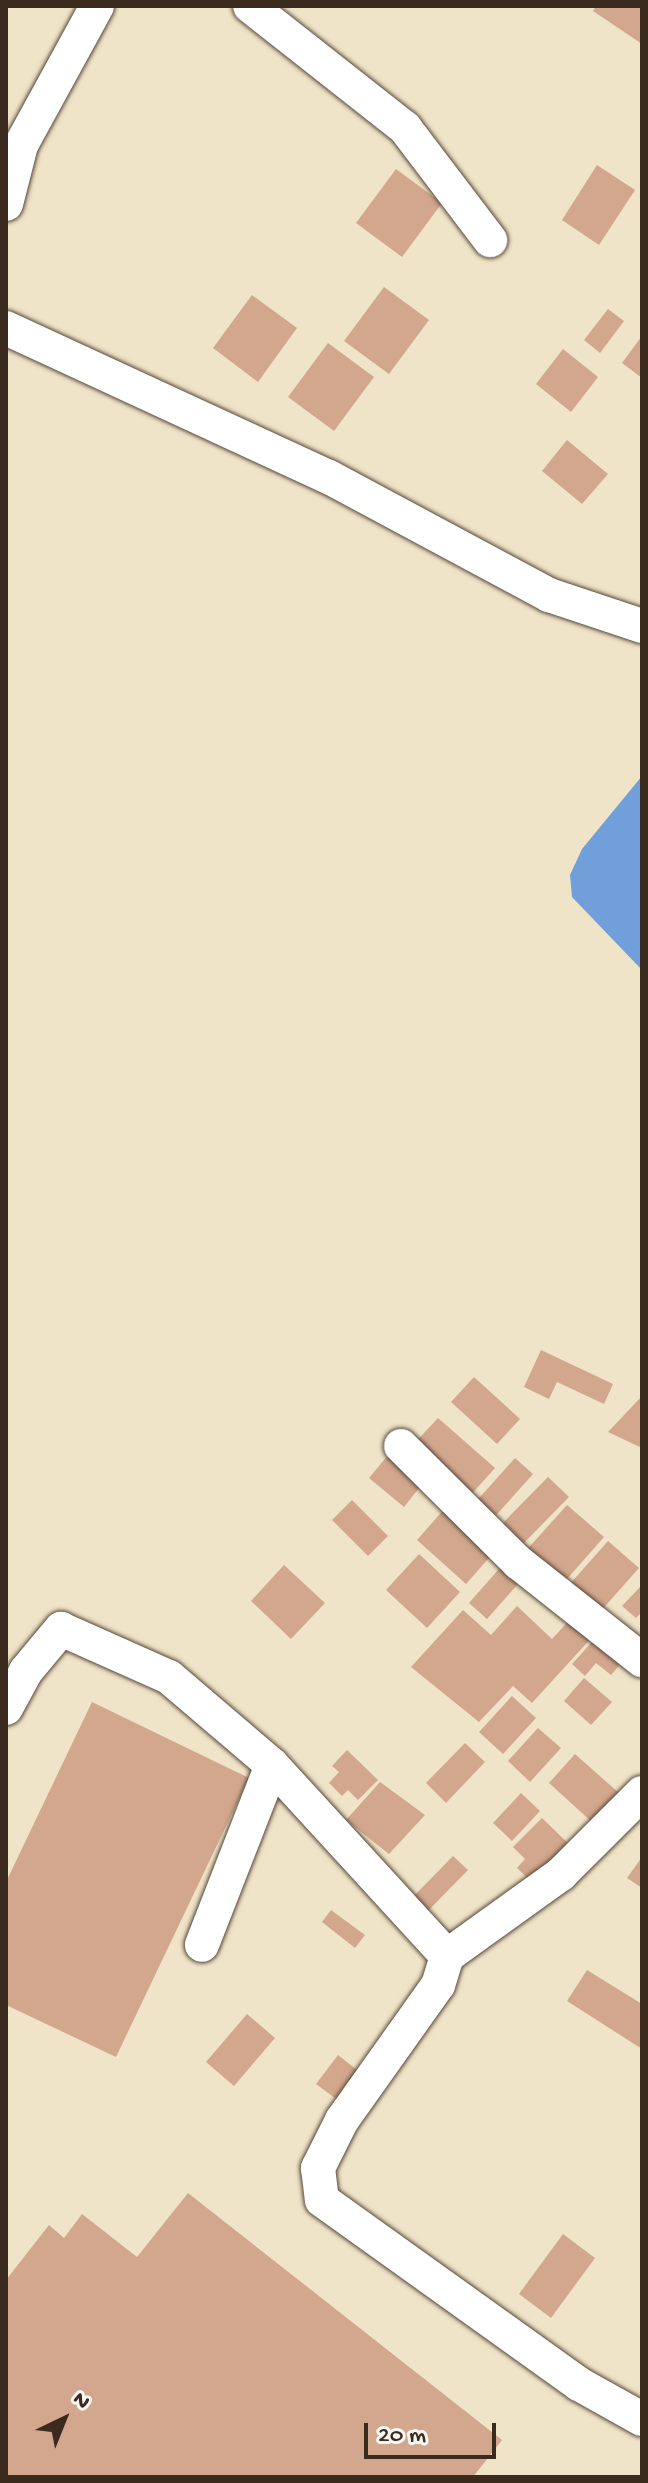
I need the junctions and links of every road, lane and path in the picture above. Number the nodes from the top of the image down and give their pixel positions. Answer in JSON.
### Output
{"nodes":[{"id":1,"x":97,"y":6,"type":"edge"},
{"id":2,"x":250,"y":6,"type":"edge"},
{"id":3,"x":6,"y":204,"type":"edge"},
{"id":4,"x":490,"y":240,"type":"dead end"},
{"id":5,"x":6,"y":328,"type":"edge"},
{"id":6,"x":642,"y":626,"type":"edge"},
{"id":7,"x":401,"y":1446,"type":"dead end"},
{"id":8,"x":642,"y":1660,"type":"edge"},
{"id":9,"x":6,"y":1708,"type":"edge"},
{"id":10,"x":272,"y":1765,"type":"junction"},
{"id":11,"x":642,"y":1793,"type":"edge"},
{"id":12,"x":202,"y":1945,"type":"dead end"},
{"id":13,"x":447,"y":1956,"type":"junction"},
{"id":14,"x":642,"y":2419,"type":"edge"}],
"edges":[{"from":1,"to":3,"type":"street"},
{"from":2,"to":4,"type":"street"},
{"from":5,"to":6,"type":"street"},
{"from":7,"to":8,"type":"street"},
{"from":9,"to":10,"type":"street"},
{"from":10,"to":12,"type":"street"},
{"from":10,"to":13,"type":"street"},
{"from":11,"to":13,"type":"street"},
{"from":13,"to":14,"type":"street"}]}
